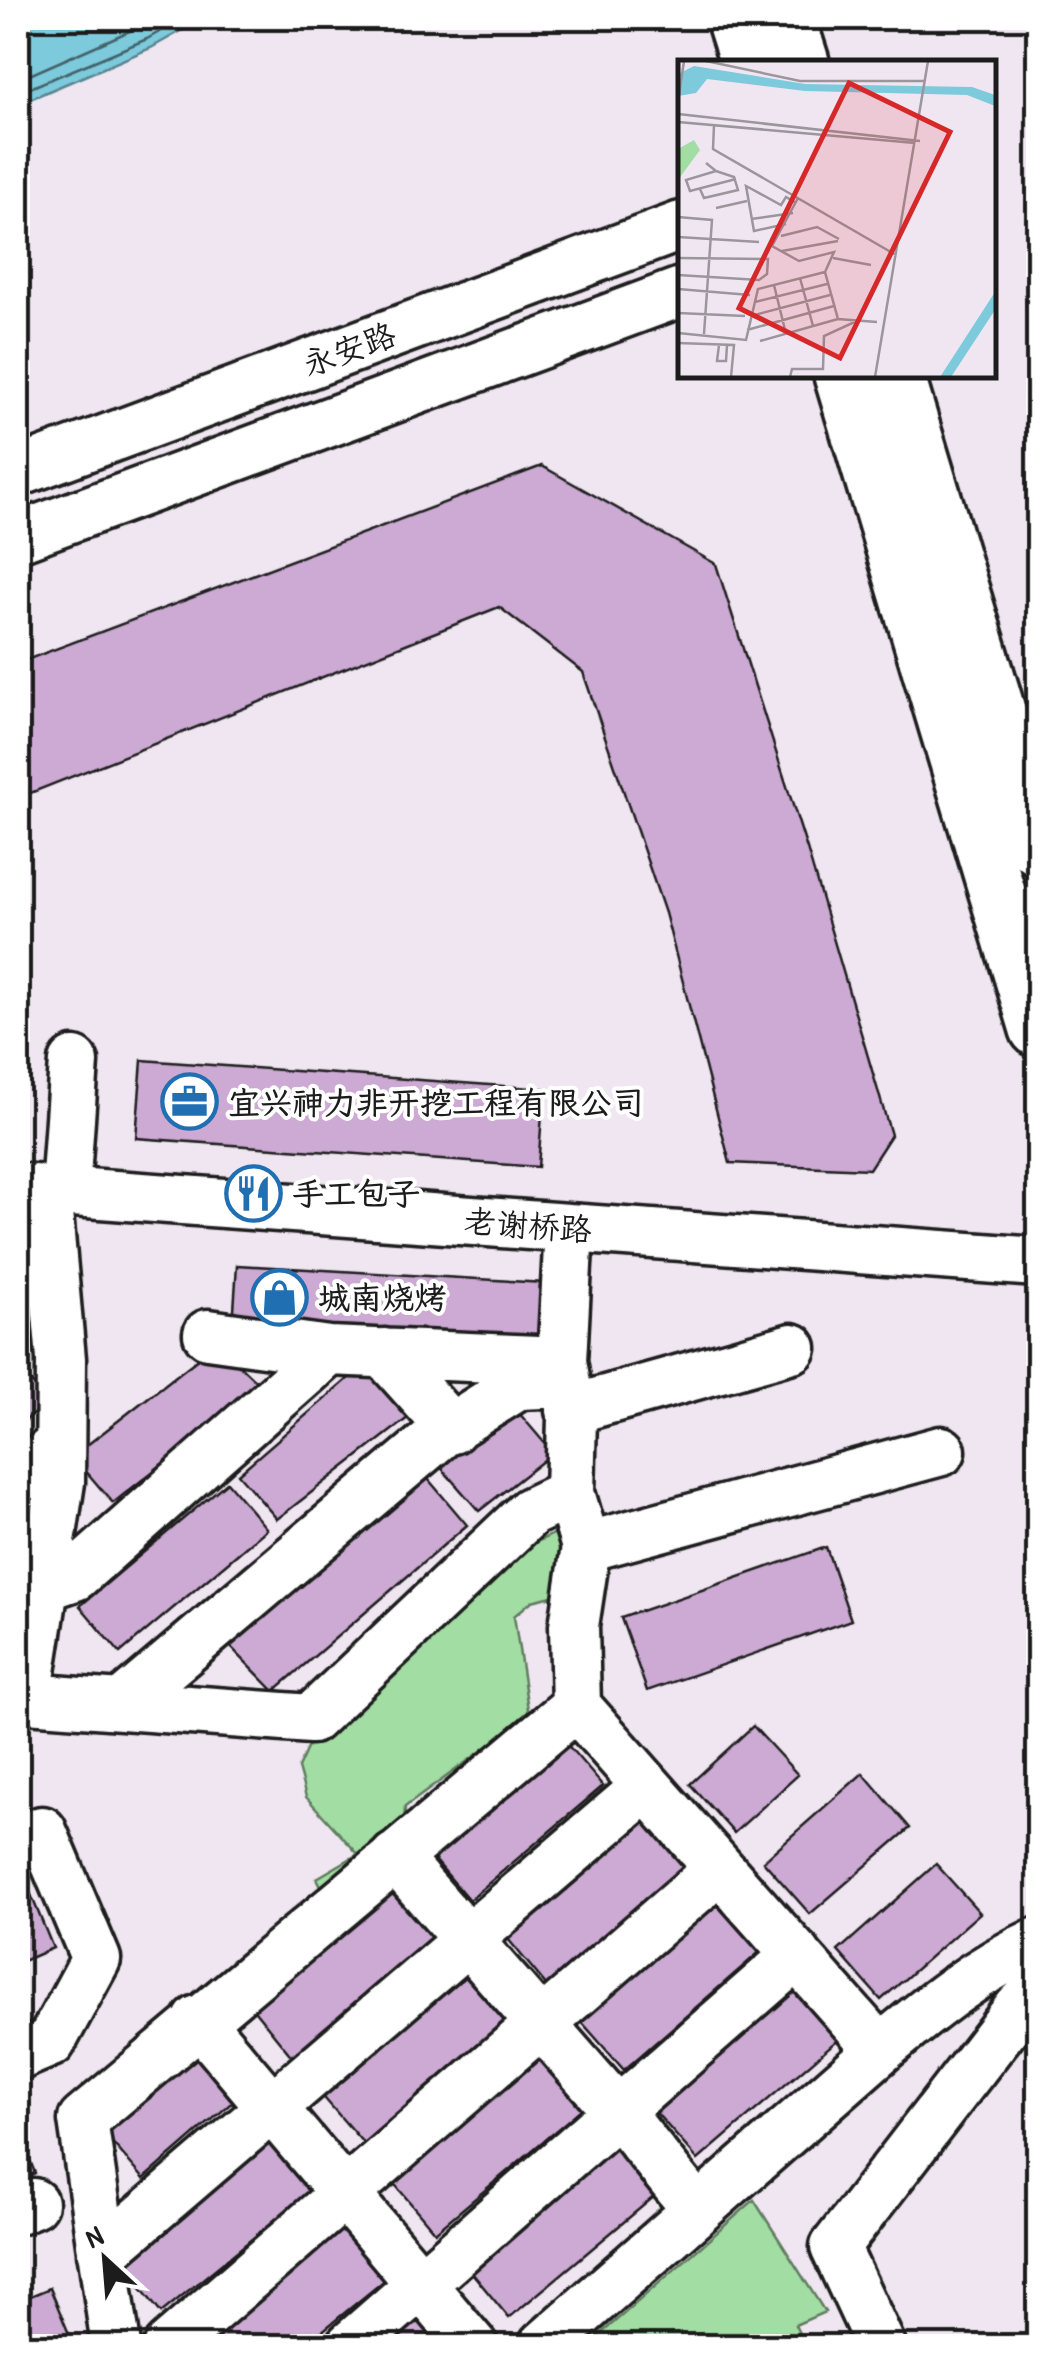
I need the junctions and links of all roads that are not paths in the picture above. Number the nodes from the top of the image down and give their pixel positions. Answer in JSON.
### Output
{"nodes":[{"id":1,"x":734,"y":18,"type":"edge"},
{"id":2,"x":788,"y":18,"type":"edge"},
{"id":3,"x":747,"y":60,"type":"edge"},
{"id":4,"x":800,"y":60,"type":"edge"},
{"id":5,"x":678,"y":227,"type":"edge"},
{"id":6,"x":678,"y":293,"type":"edge"},
{"id":7,"x":843,"y":378,"type":"edge"},
{"id":8,"x":897,"y":378,"type":"edge"},
{"id":9,"x":18,"y":472,"type":"edge"},
{"id":10,"x":18,"y":537,"type":"edge"},
{"id":11,"x":1038,"y":847,"type":"edge"},
{"id":12,"x":1038,"y":1030,"type":"edge"},
{"id":13,"x":74,"y":1062,"type":"dead end"},
{"id":14,"x":39,"y":1207,"type":"edge"},
{"id":15,"x":569,"y":1228,"type":"junction"},
{"id":16,"x":1038,"y":1262,"type":"edge"},
{"id":17,"x":208,"y":1334,"type":"dead end"},
{"id":18,"x":38,"y":1336,"type":"edge"},
{"id":19,"x":792,"y":1348,"type":"dead end"},
{"id":20,"x":329,"y":1351,"type":"junction"},
{"id":21,"x":384,"y":1354,"type":"junction"},
{"id":22,"x":553,"y":1380,"type":"junction"},
{"id":23,"x":452,"y":1429,"type":"junction"},
{"id":24,"x":60,"y":1444,"type":"junction"},
{"id":25,"x":941,"y":1451,"type":"dead end"},
{"id":26,"x":18,"y":1479,"type":"edge"},
{"id":27,"x":570,"y":1493,"type":"junction"},
{"id":28,"x":586,"y":1547,"type":"junction"},
{"id":29,"x":45,"y":1586,"type":"junction"},
{"id":30,"x":121,"y":1706,"type":"junction"},
{"id":31,"x":576,"y":1706,"type":"junction"},
{"id":32,"x":645,"y":1788,"type":"junction"},
{"id":33,"x":18,"y":1841,"type":"edge"},
{"id":34,"x":395,"y":1857,"type":"junction"},
{"id":35,"x":719,"y":1869,"type":"junction"},
{"id":36,"x":466,"y":1941,"type":"junction"},
{"id":37,"x":1038,"y":1942,"type":"edge"},
{"id":38,"x":797,"y":1954,"type":"junction"},
{"id":39,"x":1038,"y":1989,"type":"edge"},
{"id":40,"x":198,"y":2020,"type":"junction"},
{"id":41,"x":539,"y":2025,"type":"junction"},
{"id":42,"x":880,"y":2050,"type":"junction"},
{"id":43,"x":18,"y":2056,"type":"edge"},
{"id":44,"x":272,"y":2107,"type":"junction"},
{"id":45,"x":618,"y":2111,"type":"junction"},
{"id":46,"x":344,"y":2194,"type":"junction"},
{"id":47,"x":697,"y":2210,"type":"junction"},
{"id":48,"x":102,"y":2253,"type":"junction"},
{"id":49,"x":421,"y":2284,"type":"junction"},
{"id":50,"x":116,"y":2346,"type":"edge"},
{"id":51,"x":168,"y":2346,"type":"edge"},
{"id":52,"x":350,"y":2346,"type":"edge"},
{"id":53,"x":473,"y":2346,"type":"edge"},
{"id":54,"x":543,"y":2346,"type":"edge"},
{"id":55,"x":881,"y":2346,"type":"edge"}],
"edges":[{"from":1,"to":3,"type":"main road"},
{"from":2,"to":4,"type":"main road"},
{"from":5,"to":9,"type":"street","name":"永安路"},
{"from":6,"to":10,"type":"street","name":"永安路"},
{"from":7,"to":12,"type":"main road"},
{"from":8,"to":11,"type":"main road"},
{"from":13,"to":14,"type":"street"},
{"from":14,"to":15,"type":"street","name":"老谢桥路"},
{"from":14,"to":18,"type":"street"},
{"from":15,"to":16,"type":"street","name":"老谢桥路"},
{"from":15,"to":22,"type":"street"},
{"from":17,"to":20,"type":"street"},
{"from":18,"to":24,"type":"street"},
{"from":19,"to":22,"type":"street"},
{"from":20,"to":21,"type":"street"},
{"from":20,"to":29,"type":"street"},
{"from":21,"to":22,"type":"street"},
{"from":21,"to":23,"type":"street"},
{"from":22,"to":23,"type":"street"},
{"from":22,"to":27,"type":"street"},
{"from":23,"to":30,"type":"street"},
{"from":24,"to":26,"type":"street"},
{"from":24,"to":29,"type":"street"},
{"from":25,"to":28,"type":"street"},
{"from":27,"to":28,"type":"street"},
{"from":27,"to":30,"type":"street"},
{"from":28,"to":31,"type":"street"},
{"from":29,"to":30,"type":"street"},
{"from":31,"to":32,"type":"street"},
{"from":31,"to":34,"type":"street"},
{"from":32,"to":35,"type":"street"},
{"from":32,"to":36,"type":"street"},
{"from":33,"to":43,"type":"street"},
{"from":34,"to":36,"type":"street"},
{"from":34,"to":40,"type":"street"},
{"from":35,"to":38,"type":"street"},
{"from":35,"to":41,"type":"street"},
{"from":36,"to":41,"type":"street"},
{"from":36,"to":44,"type":"street"},
{"from":37,"to":42,"type":"street"},
{"from":38,"to":42,"type":"street"},
{"from":38,"to":45,"type":"street"},
{"from":39,"to":55,"type":"street"},
{"from":40,"to":44,"type":"street"},
{"from":40,"to":48,"type":"street"},
{"from":41,"to":45,"type":"street"},
{"from":41,"to":46,"type":"street"},
{"from":42,"to":47,"type":"street"},
{"from":44,"to":46,"type":"street"},
{"from":44,"to":48,"type":"street"},
{"from":45,"to":47,"type":"street"},
{"from":45,"to":49,"type":"street"},
{"from":46,"to":49,"type":"street"},
{"from":46,"to":51,"type":"street"},
{"from":47,"to":54,"type":"street"},
{"from":48,"to":50,"type":"street"},
{"from":49,"to":52,"type":"street"},
{"from":49,"to":53,"type":"street"}]}
